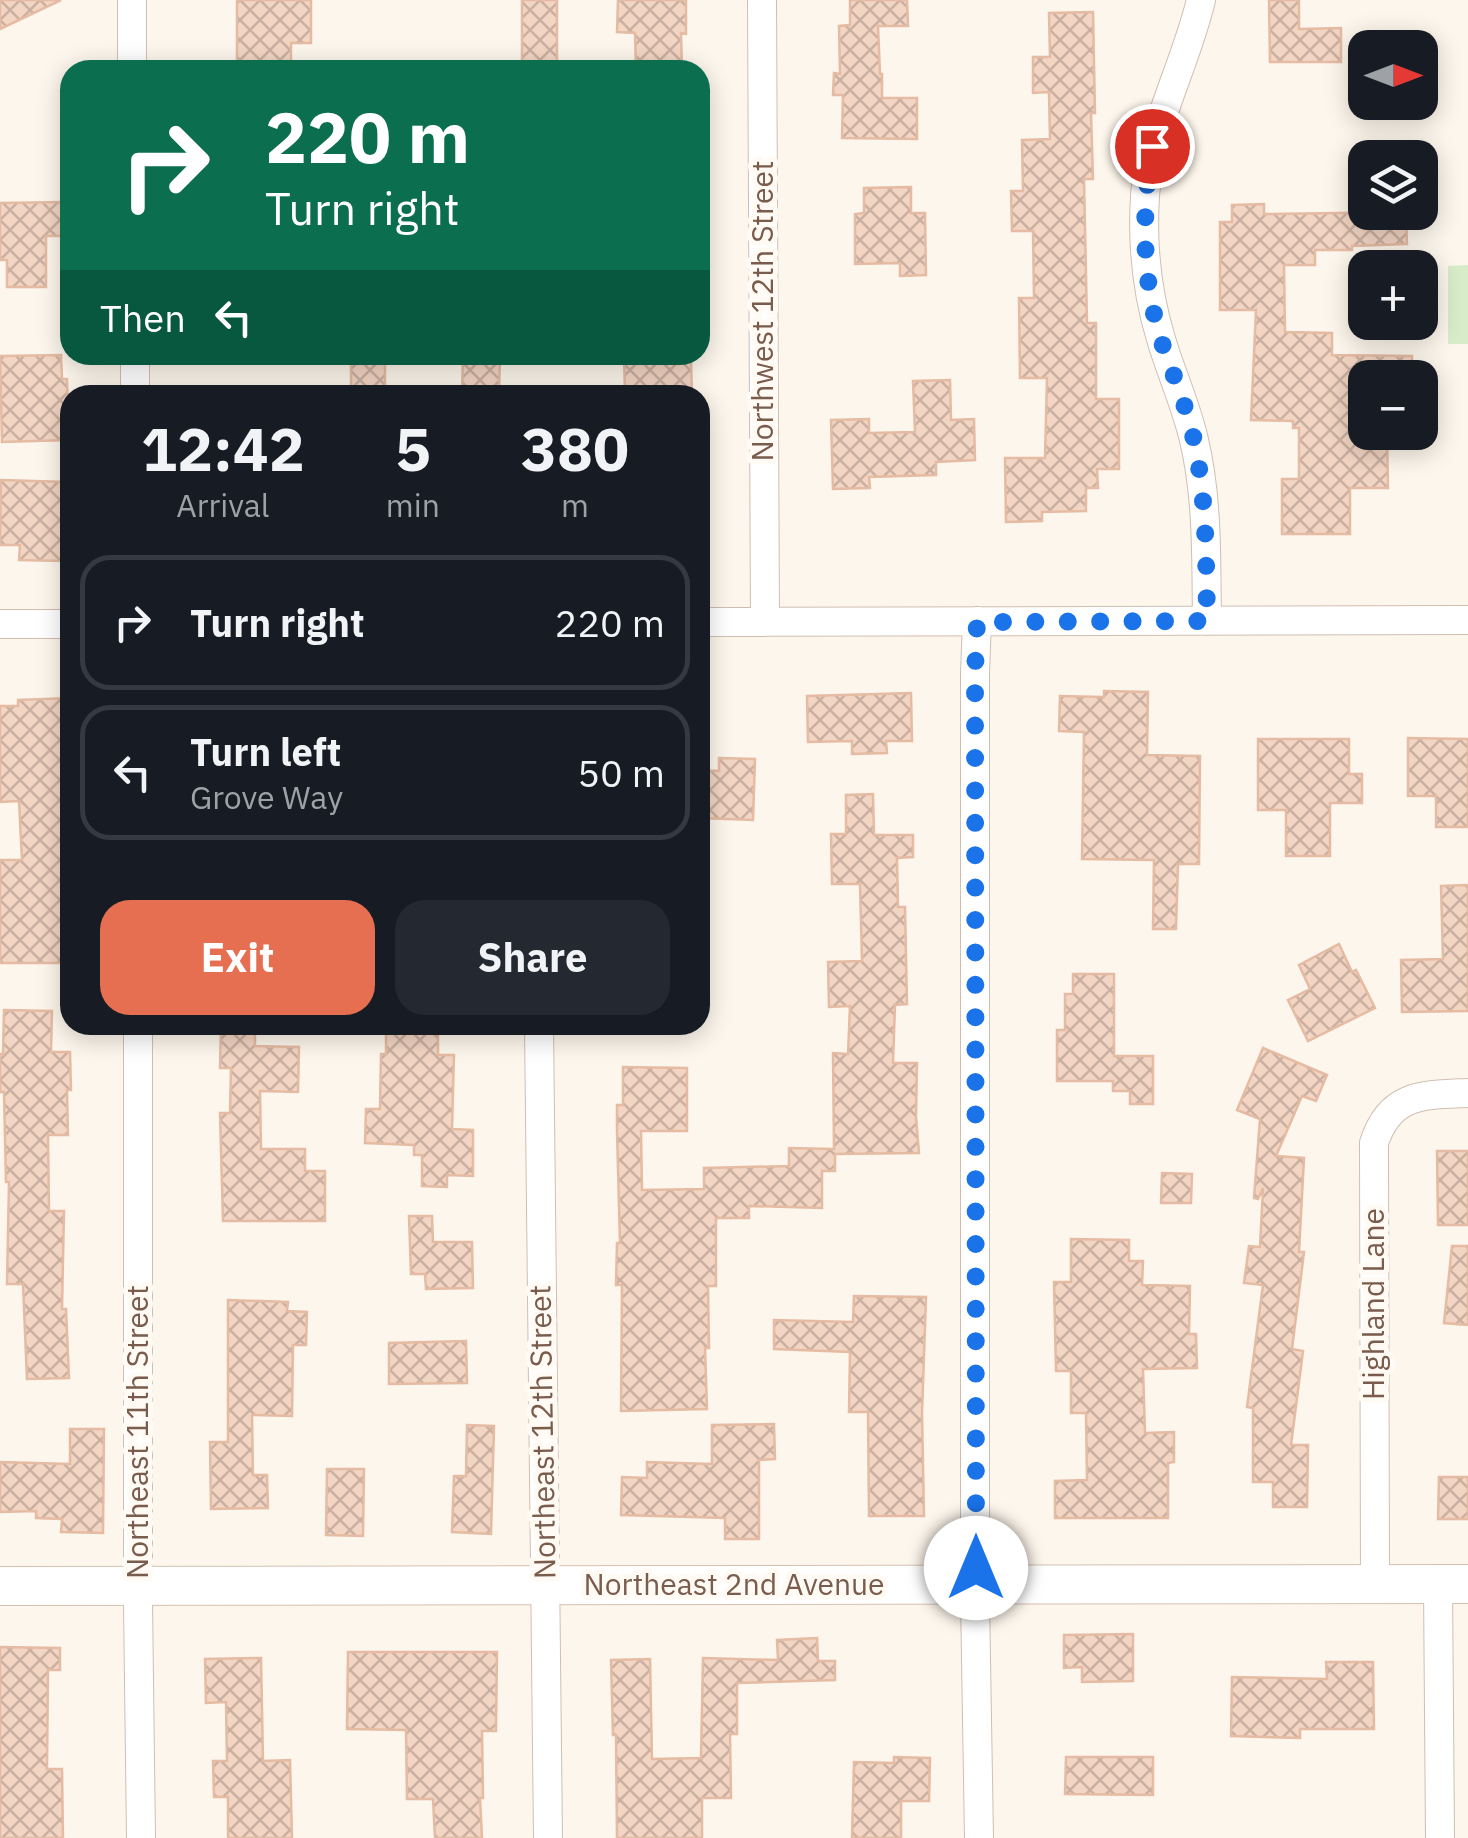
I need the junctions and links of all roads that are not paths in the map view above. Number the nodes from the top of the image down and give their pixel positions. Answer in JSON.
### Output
{"nodes":[{"id":1,"x":132,"y":0,"type":"edge"},
{"id":2,"x":762,"y":0,"type":"edge"},
{"id":3,"x":1200,"y":0,"type":"edge"},
{"id":4,"x":132,"y":60,"type":"edge"},
{"id":5,"x":1468,"y":620,"type":"edge"},
{"id":6,"x":1207,"y":621,"type":"junction"},
{"id":7,"x":710,"y":622,"type":"edge"},
{"id":8,"x":765,"y":622,"type":"junction"},
{"id":9,"x":977,"y":622,"type":"junction"},
{"id":10,"x":0,"y":624,"type":"edge"},
{"id":11,"x":60,"y":624,"type":"edge"},
{"id":12,"x":138,"y":1035,"type":"edge"},
{"id":13,"x":539,"y":1035,"type":"edge"},
{"id":14,"x":1468,"y":1093,"type":"edge"},
{"id":15,"x":976,"y":1584,"type":"junction"},
{"id":16,"x":1376,"y":1584,"type":"junction"},
{"id":17,"x":1453,"y":1584,"type":"edge"},
{"id":18,"x":0,"y":1586,"type":"edge"},
{"id":19,"x":138,"y":1586,"type":"junction"},
{"id":20,"x":545,"y":1586,"type":"junction"},
{"id":21,"x":142,"y":1838,"type":"edge"},
{"id":22,"x":548,"y":1838,"type":"edge"},
{"id":23,"x":979,"y":1838,"type":"edge"},
{"id":24,"x":1440,"y":1838,"type":"edge"}],
"edges":[{"from":1,"to":4,"type":"street"},
{"from":2,"to":8,"type":"street","name":"Northwest 12th Street"},
{"from":3,"to":6,"type":"street"},
{"from":5,"to":6,"type":"street"},
{"from":6,"to":9,"type":"street"},
{"from":7,"to":8,"type":"street"},
{"from":8,"to":9,"type":"street"},
{"from":9,"to":15,"type":"street"},
{"from":10,"to":11,"type":"street"},
{"from":12,"to":19,"type":"street","name":"Northeast 11th Street"},
{"from":13,"to":20,"type":"street","name":"Northeast 12th Street"},
{"from":14,"to":16,"type":"street","name":"Highland Lane"},
{"from":15,"to":16,"type":"street","name":"Northeast 2nd Avenue"},
{"from":15,"to":20,"type":"street","name":"Northeast 2nd Avenue"},
{"from":15,"to":23,"type":"street"},
{"from":16,"to":17,"type":"street","name":"Northeast 2nd Avenue"},
{"from":17,"to":24,"type":"street"},
{"from":18,"to":19,"type":"street","name":"Northeast 2nd Avenue"},
{"from":19,"to":20,"type":"street","name":"Northeast 2nd Avenue"},
{"from":19,"to":21,"type":"street","name":"Northeast 11th Street"},
{"from":20,"to":22,"type":"street","name":"Northeast 12th Street"}]}
